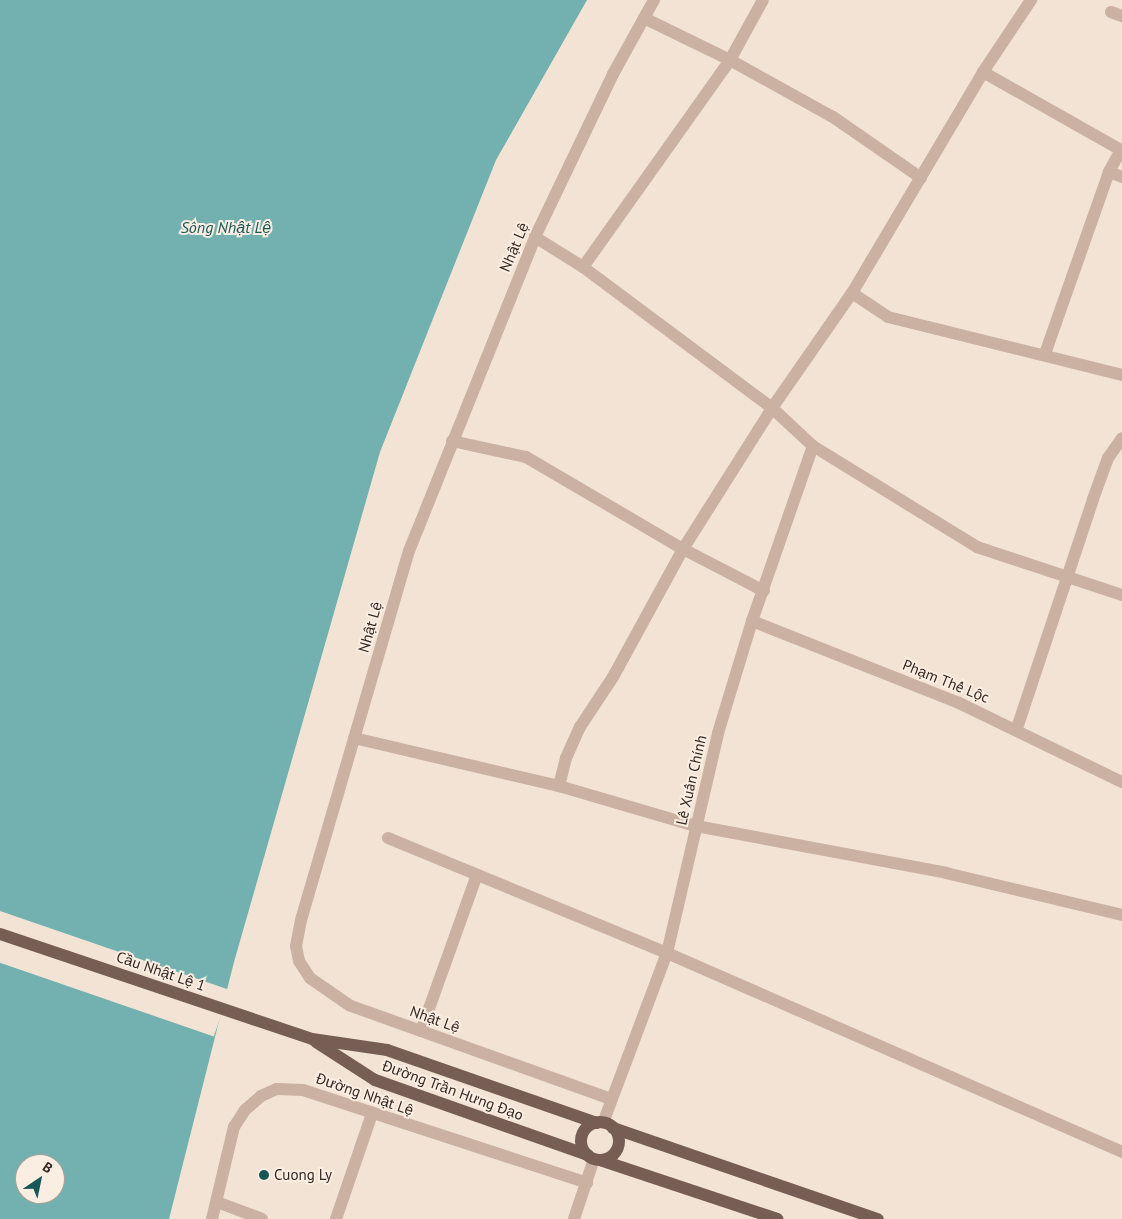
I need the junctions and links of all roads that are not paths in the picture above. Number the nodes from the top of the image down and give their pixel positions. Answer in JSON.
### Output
{"nodes":[{"id":1,"x":654,"y":0,"type":"edge"},
{"id":2,"x":763,"y":0,"type":"edge"},
{"id":3,"x":1031,"y":0,"type":"edge"},
{"id":4,"x":644,"y":18,"type":"junction"},
{"id":5,"x":730,"y":60,"type":"junction"},
{"id":6,"x":983,"y":72,"type":"junction"},
{"id":7,"x":1122,"y":149,"type":"edge"},
{"id":8,"x":1109,"y":172,"type":"junction"},
{"id":9,"x":1122,"y":177,"type":"edge"},
{"id":10,"x":921,"y":178,"type":"junction"},
{"id":11,"x":535,"y":237,"type":"junction"},
{"id":12,"x":584,"y":267,"type":"junction"},
{"id":13,"x":852,"y":292,"type":"junction"},
{"id":14,"x":1045,"y":354,"type":"junction"},
{"id":15,"x":1122,"y":376,"type":"edge"},
{"id":16,"x":772,"y":408,"type":"junction"},
{"id":17,"x":1122,"y":438,"type":"edge"},
{"id":18,"x":452,"y":441,"type":"junction"},
{"id":19,"x":813,"y":446,"type":"junction"},
{"id":20,"x":683,"y":549,"type":"junction"},
{"id":21,"x":1067,"y":578,"type":"junction"},
{"id":22,"x":764,"y":591,"type":"junction"},
{"id":23,"x":1122,"y":595,"type":"edge"},
{"id":24,"x":752,"y":621,"type":"junction"},
{"id":25,"x":1017,"y":728,"type":"junction"},
{"id":26,"x":354,"y":738,"type":"junction"},
{"id":27,"x":1122,"y":782,"type":"edge"},
{"id":28,"x":558,"y":786,"type":"junction"},
{"id":29,"x":696,"y":826,"type":"junction"},
{"id":30,"x":388,"y":838,"type":"dead end"},
{"id":31,"x":478,"y":875,"type":"junction"},
{"id":32,"x":1122,"y":915,"type":"edge"},
{"id":33,"x":0,"y":934,"type":"edge"},
{"id":34,"x":667,"y":952,"type":"junction"},
{"id":35,"x":421,"y":1031,"type":"junction"},
{"id":36,"x":312,"y":1039,"type":"junction"},
{"id":37,"x":611,"y":1100,"type":"junction"},
{"id":38,"x":372,"y":1114,"type":"junction"},
{"id":39,"x":605,"y":1125,"type":"junction"},
{"id":40,"x":1122,"y":1152,"type":"edge"},
{"id":41,"x":594,"y":1158,"type":"junction"},
{"id":42,"x":587,"y":1183,"type":"junction"},
{"id":43,"x":217,"y":1202,"type":"junction"},
{"id":44,"x":212,"y":1219,"type":"edge"},
{"id":45,"x":262,"y":1219,"type":"edge"},
{"id":46,"x":336,"y":1219,"type":"edge"},
{"id":47,"x":574,"y":1219,"type":"edge"},
{"id":48,"x":777,"y":1219,"type":"edge"},
{"id":49,"x":878,"y":1219,"type":"edge"}],
"edges":[{"from":1,"to":4,"type":"street","name":"Nhật Lệ"},
{"from":2,"to":5,"type":"street"},
{"from":3,"to":6,"type":"street"},
{"from":4,"to":5,"type":"street"},
{"from":4,"to":11,"type":"street","name":"Nhật Lệ"},
{"from":5,"to":10,"type":"street"},
{"from":5,"to":12,"type":"street"},
{"from":6,"to":7,"type":"street"},
{"from":6,"to":10,"type":"street"},
{"from":7,"to":8,"type":"street"},
{"from":8,"to":9,"type":"street"},
{"from":8,"to":14,"type":"street"},
{"from":10,"to":13,"type":"street"},
{"from":11,"to":12,"type":"street"},
{"from":11,"to":18,"type":"street","name":"Nhật Lệ"},
{"from":12,"to":16,"type":"street"},
{"from":13,"to":14,"type":"street"},
{"from":13,"to":16,"type":"street"},
{"from":14,"to":15,"type":"street"},
{"from":16,"to":19,"type":"street"},
{"from":16,"to":20,"type":"street"},
{"from":17,"to":21,"type":"street"},
{"from":18,"to":20,"type":"street"},
{"from":18,"to":26,"type":"street","name":"Nhật Lệ"},
{"from":19,"to":21,"type":"street"},
{"from":19,"to":22,"type":"street","name":"Lê Xuân Chính"},
{"from":20,"to":22,"type":"street"},
{"from":20,"to":28,"type":"street"},
{"from":21,"to":23,"type":"street"},
{"from":21,"to":25,"type":"street"},
{"from":22,"to":24,"type":"street","name":"Lê Xuân Chính"},
{"from":24,"to":25,"type":"street","name":"Phạm Thế Lộc"},
{"from":24,"to":29,"type":"street","name":"Lê Xuân Chính"},
{"from":25,"to":27,"type":"street","name":"Phạm Thế Lộc"},
{"from":26,"to":28,"type":"street"},
{"from":26,"to":35,"type":"street","name":"Nhật Lệ"},
{"from":28,"to":29,"type":"street"},
{"from":29,"to":32,"type":"street"},
{"from":29,"to":34,"type":"street","name":"Lê Xuân Chính"},
{"from":30,"to":31,"type":"street"},
{"from":31,"to":34,"type":"street"},
{"from":31,"to":35,"type":"street"},
{"from":33,"to":36,"type":"main road","name":"Cầu Nhật Lệ 1"},
{"from":34,"to":37,"type":"street","name":"Lê Xuân Chính"},
{"from":34,"to":40,"type":"street"},
{"from":35,"to":37,"type":"street","name":"Nhật Lệ"},
{"from":36,"to":39,"type":"main road","name":"Đường Trần Hưng Đạo"},
{"from":36,"to":41,"type":"main road","name":"Đường Trần Hưng Đạo"},
{"from":37,"to":39,"type":"street","name":"Lê Xuân Chính"},
{"from":38,"to":42,"type":"street","name":"Đường Nhật Lệ"},
{"from":38,"to":43,"type":"street","name":"Đường Nhật Lệ"},
{"from":38,"to":46,"type":"street"},
{"from":39,"to":41,"type":"main road"},
{"from":39,"to":41,"type":"main road"},
{"from":39,"to":49,"type":"main road","name":"Đường Trần Hưng Đạo"},
{"from":41,"to":42,"type":"street"},
{"from":41,"to":48,"type":"main road","name":"Đường Trần Hưng Đạo"},
{"from":42,"to":47,"type":"street"},
{"from":43,"to":44,"type":"street","name":"Đường Nhật Lệ"},
{"from":43,"to":45,"type":"street"}]}
